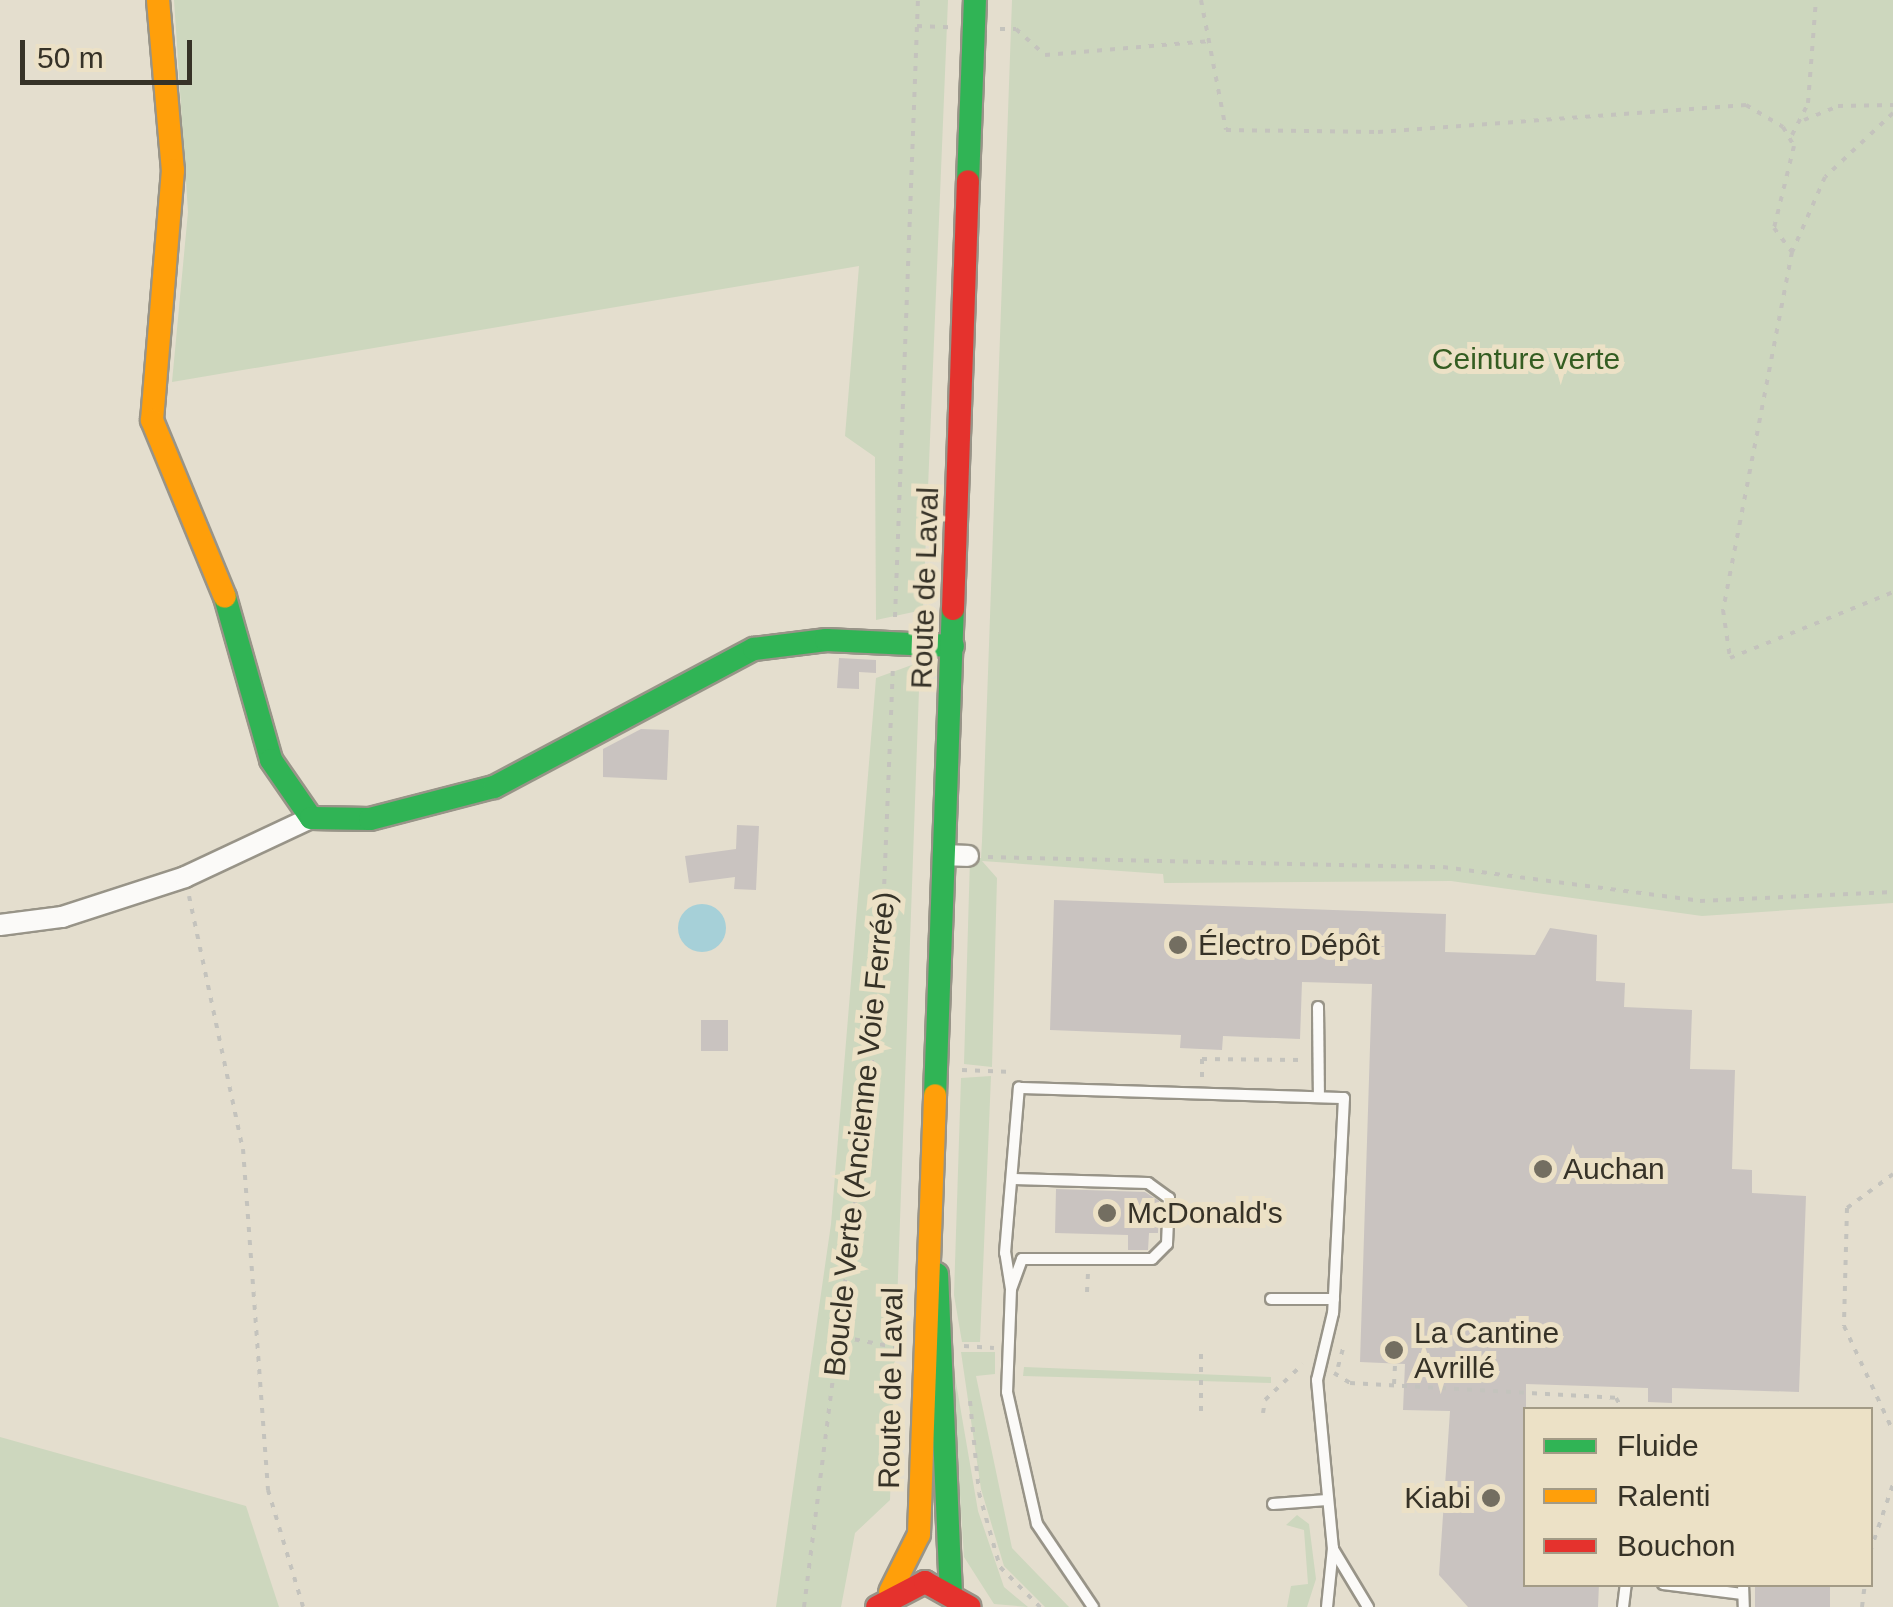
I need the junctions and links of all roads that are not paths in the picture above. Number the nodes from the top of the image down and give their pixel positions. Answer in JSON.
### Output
{"nodes":[{"id":1,"x":158,"y":0,"type":"edge"},
{"id":2,"x":976,"y":0,"type":"edge"},
{"id":3,"x":953,"y":646,"type":"junction"},
{"id":4,"x":310,"y":818,"type":"junction"},
{"id":5,"x":0,"y":925,"type":"edge"},
{"id":6,"x":1318,"y":1007,"type":"dead end"},
{"id":7,"x":1319,"y":1097,"type":"junction"},
{"id":8,"x":932,"y":1178,"type":"junction"},
{"id":9,"x":1014,"y":1179,"type":"junction"},
{"id":10,"x":1011,"y":1289,"type":"junction"},
{"id":11,"x":1334,"y":1298,"type":"junction"},
{"id":12,"x":1271,"y":1299,"type":"dead end"},
{"id":13,"x":1327,"y":1500,"type":"junction"},
{"id":14,"x":1273,"y":1504,"type":"dead end"},
{"id":15,"x":1333,"y":1548,"type":"junction"},
{"id":16,"x":1710,"y":1587,"type":"edge"},
{"id":17,"x":951,"y":1589,"type":"junction"},
{"id":18,"x":1742,"y":1589,"type":"edge"},
{"id":19,"x":884,"y":1600,"type":"edge"},
{"id":20,"x":970,"y":1607,"type":"edge"},
{"id":21,"x":1093,"y":1607,"type":"edge"},
{"id":22,"x":1327,"y":1607,"type":"edge"},
{"id":23,"x":1368,"y":1607,"type":"edge"},
{"id":24,"x":1744,"y":1607,"type":"edge"}],
"edges":[{"from":1,"to":4,"type":"main road"},
{"from":2,"to":3,"type":"main road","name":"Route de Laval"},
{"from":3,"to":4,"type":"main road"},
{"from":3,"to":8,"type":"main road","name":"Route de Laval"},
{"from":4,"to":5,"type":"street"},
{"from":6,"to":7,"type":"lane"},
{"from":7,"to":9,"type":"lane"},
{"from":7,"to":11,"type":"lane"},
{"from":8,"to":17,"type":"main road","name":"Route de Laval"},
{"from":8,"to":19,"type":"main road","name":"Route de Laval"},
{"from":9,"to":10,"type":"lane"},
{"from":9,"to":10,"type":"lane"},
{"from":10,"to":21,"type":"lane"},
{"from":11,"to":12,"type":"lane"},
{"from":11,"to":13,"type":"lane"},
{"from":13,"to":14,"type":"lane"},
{"from":13,"to":15,"type":"lane"},
{"from":15,"to":22,"type":"lane"},
{"from":15,"to":23,"type":"lane"},
{"from":16,"to":18,"type":"lane"},
{"from":17,"to":19,"type":"main road"},
{"from":17,"to":20,"type":"main road"},
{"from":18,"to":24,"type":"lane"}]}
